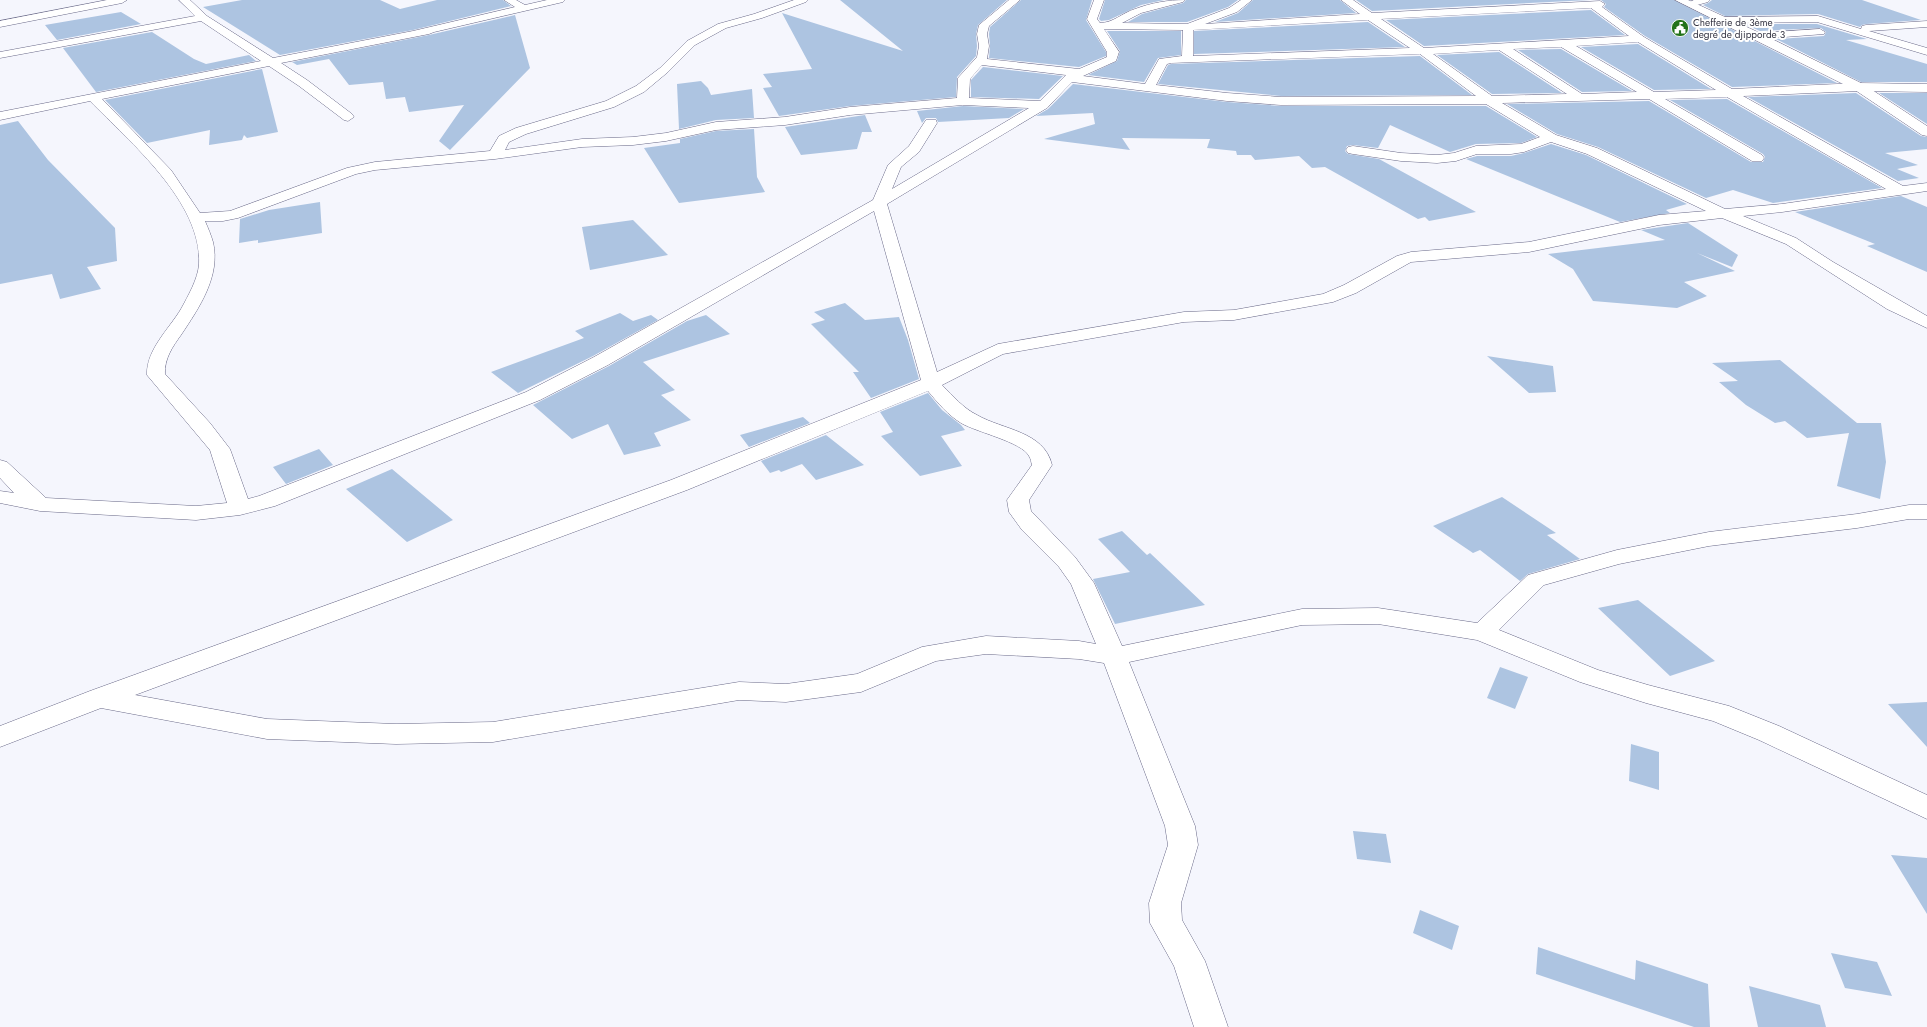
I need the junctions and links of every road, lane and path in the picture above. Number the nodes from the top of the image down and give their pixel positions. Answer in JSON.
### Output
{"nodes":[{"id":1,"x":122,"y":0,"type":"edge"},
{"id":2,"x":184,"y":0,"type":"edge"},
{"id":3,"x":509,"y":0,"type":"edge"},
{"id":4,"x":560,"y":0,"type":"edge"},
{"id":5,"x":803,"y":0,"type":"edge"},
{"id":6,"x":1015,"y":0,"type":"edge"},
{"id":7,"x":1099,"y":0,"type":"edge"},
{"id":8,"x":1180,"y":0,"type":"edge"},
{"id":9,"x":1247,"y":0,"type":"edge"},
{"id":10,"x":1346,"y":0,"type":"edge"},
{"id":11,"x":1430,"y":2,"type":"dead end"},
{"id":12,"x":1598,"y":2,"type":"edge"},
{"id":13,"x":1693,"y":3,"type":"edge"},
{"id":14,"x":524,"y":8,"type":"junction"},
{"id":15,"x":1420,"y":14,"type":"junction"},
{"id":16,"x":1368,"y":16,"type":"junction"},
{"id":17,"x":203,"y":18,"type":"junction"},
{"id":18,"x":1725,"y":20,"type":"junction"},
{"id":19,"x":0,"y":24,"type":"edge"},
{"id":20,"x":1927,"y":24,"type":"edge"},
{"id":21,"x":1096,"y":26,"type":"junction"},
{"id":22,"x":1108,"y":27,"type":"junction"},
{"id":23,"x":1188,"y":27,"type":"junction"},
{"id":24,"x":1852,"y":29,"type":"junction"},
{"id":25,"x":1758,"y":36,"type":"junction"},
{"id":26,"x":1640,"y":39,"type":"junction"},
{"id":27,"x":1563,"y":43,"type":"junction"},
{"id":28,"x":1500,"y":46,"type":"junction"},
{"id":29,"x":1422,"y":51,"type":"junction"},
{"id":30,"x":1927,"y":52,"type":"edge"},
{"id":31,"x":0,"y":55,"type":"edge"},
{"id":32,"x":1187,"y":59,"type":"junction"},
{"id":33,"x":979,"y":61,"type":"junction"},
{"id":34,"x":271,"y":62,"type":"junction"},
{"id":35,"x":1074,"y":75,"type":"junction"},
{"id":36,"x":1149,"y":87,"type":"junction"},
{"id":37,"x":1859,"y":87,"type":"junction"},
{"id":38,"x":1927,"y":88,"type":"edge"},
{"id":39,"x":1730,"y":93,"type":"junction"},
{"id":40,"x":1650,"y":95,"type":"junction"},
{"id":41,"x":93,"y":96,"type":"junction"},
{"id":42,"x":1581,"y":98,"type":"junction"},
{"id":43,"x":1489,"y":100,"type":"junction"},
{"id":44,"x":963,"y":101,"type":"junction"},
{"id":45,"x":1043,"y":105,"type":"junction"},
{"id":46,"x":0,"y":116,"type":"edge"},
{"id":47,"x":348,"y":117,"type":"dead end"},
{"id":48,"x":931,"y":123,"type":"dead end"},
{"id":49,"x":1927,"y":132,"type":"edge"},
{"id":50,"x":1551,"y":138,"type":"junction"},
{"id":51,"x":1353,"y":150,"type":"dead end"},
{"id":52,"x":495,"y":155,"type":"junction"},
{"id":53,"x":1757,"y":158,"type":"dead end"},
{"id":54,"x":1927,"y":187,"type":"edge"},
{"id":55,"x":1898,"y":190,"type":"junction"},
{"id":56,"x":879,"y":202,"type":"junction"},
{"id":57,"x":1724,"y":214,"type":"junction"},
{"id":58,"x":197,"y":217,"type":"junction"},
{"id":59,"x":1927,"y":323,"type":"edge"},
{"id":60,"x":931,"y":383,"type":"junction"},
{"id":61,"x":0,"y":466,"type":"edge"},
{"id":62,"x":0,"y":497,"type":"edge"},
{"id":63,"x":40,"y":504,"type":"junction"},
{"id":64,"x":240,"y":508,"type":"junction"},
{"id":65,"x":1927,"y":512,"type":"edge"},
{"id":66,"x":1482,"y":632,"type":"junction"},
{"id":67,"x":1114,"y":656,"type":"junction"},
{"id":68,"x":100,"y":698,"type":"junction"},
{"id":69,"x":0,"y":737,"type":"edge"},
{"id":70,"x":1927,"y":808,"type":"edge"},
{"id":71,"x":1211,"y":1027,"type":"edge"}],
"edges":[{"from":1,"to":19,"type":"street"},
{"from":2,"to":17,"type":"street"},
{"from":3,"to":14,"type":"street"},
{"from":4,"to":14,"type":"street"},
{"from":5,"to":52,"type":"street"},
{"from":6,"to":33,"type":"street"},
{"from":7,"to":21,"type":"street"},
{"from":8,"to":22,"type":"street"},
{"from":9,"to":23,"type":"street"},
{"from":10,"to":16,"type":"street"},
{"from":11,"to":15,"type":"street"},
{"from":12,"to":15,"type":"street"},
{"from":12,"to":26,"type":"street"},
{"from":13,"to":18,"type":"street"},
{"from":14,"to":34,"type":"street"},
{"from":15,"to":16,"type":"street"},
{"from":16,"to":23,"type":"street"},
{"from":16,"to":29,"type":"street"},
{"from":17,"to":31,"type":"street"},
{"from":17,"to":34,"type":"street"},
{"from":18,"to":24,"type":"street"},
{"from":18,"to":25,"type":"street"},
{"from":20,"to":24,"type":"street"},
{"from":21,"to":22,"type":"street"},
{"from":21,"to":35,"type":"street"},
{"from":22,"to":23,"type":"street"},
{"from":23,"to":32,"type":"street"},
{"from":24,"to":25,"type":"street"},
{"from":24,"to":30,"type":"street"},
{"from":25,"to":37,"type":"street"},
{"from":26,"to":27,"type":"street"},
{"from":26,"to":39,"type":"street"},
{"from":27,"to":28,"type":"street"},
{"from":27,"to":40,"type":"street"},
{"from":28,"to":29,"type":"street"},
{"from":28,"to":42,"type":"street"},
{"from":29,"to":32,"type":"street"},
{"from":29,"to":43,"type":"street"},
{"from":32,"to":36,"type":"street"},
{"from":33,"to":35,"type":"street"},
{"from":33,"to":44,"type":"street"},
{"from":34,"to":41,"type":"street"},
{"from":34,"to":47,"type":"street"},
{"from":35,"to":36,"type":"street"},
{"from":35,"to":45,"type":"street"},
{"from":36,"to":43,"type":"street"},
{"from":37,"to":38,"type":"street"},
{"from":37,"to":39,"type":"street"},
{"from":37,"to":49,"type":"street"},
{"from":39,"to":40,"type":"street"},
{"from":39,"to":55,"type":"street"},
{"from":40,"to":42,"type":"street"},
{"from":40,"to":53,"type":"street"},
{"from":41,"to":46,"type":"street"},
{"from":41,"to":58,"type":"street"},
{"from":42,"to":43,"type":"street"},
{"from":43,"to":50,"type":"street"},
{"from":44,"to":45,"type":"street"},
{"from":44,"to":52,"type":"street"},
{"from":45,"to":56,"type":"street"},
{"from":48,"to":56,"type":"street"},
{"from":50,"to":51,"type":"street"},
{"from":50,"to":57,"type":"street"},
{"from":52,"to":58,"type":"street"},
{"from":54,"to":55,"type":"street"},
{"from":55,"to":57,"type":"street"},
{"from":56,"to":60,"type":"street"},
{"from":56,"to":64,"type":"street"},
{"from":57,"to":59,"type":"street"},
{"from":57,"to":60,"type":"street"},
{"from":58,"to":64,"type":"street"},
{"from":60,"to":67,"type":"street"},
{"from":60,"to":68,"type":"street"},
{"from":61,"to":63,"type":"street"},
{"from":62,"to":63,"type":"street"},
{"from":63,"to":64,"type":"street"},
{"from":65,"to":66,"type":"street"},
{"from":66,"to":67,"type":"street"},
{"from":66,"to":70,"type":"street"},
{"from":67,"to":68,"type":"street"},
{"from":67,"to":71,"type":"street"},
{"from":68,"to":69,"type":"street"}]}
